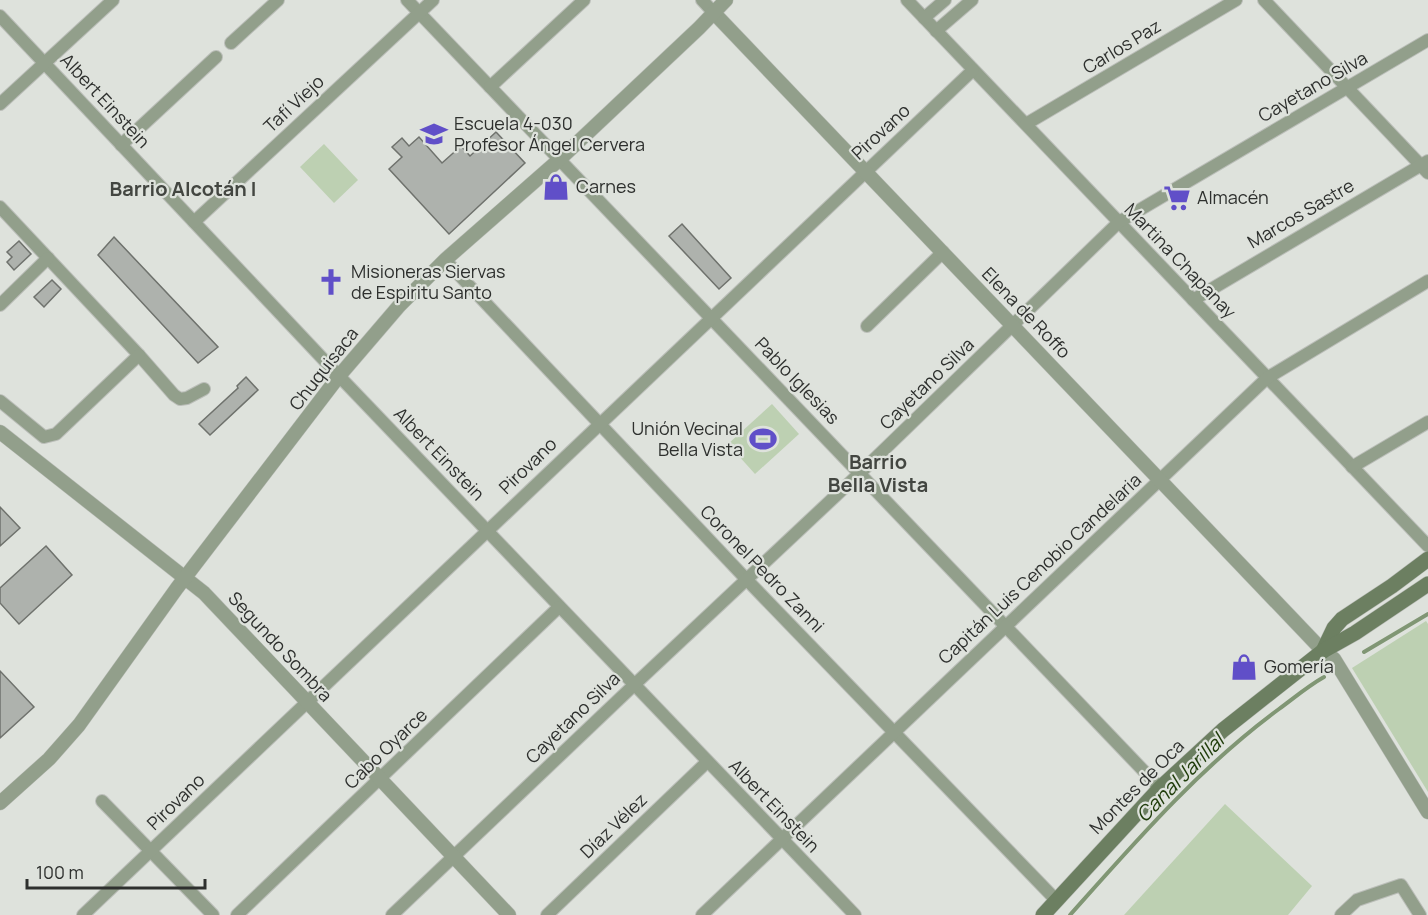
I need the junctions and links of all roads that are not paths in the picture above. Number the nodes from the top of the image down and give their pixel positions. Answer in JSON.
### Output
{"nodes":[{"id":1,"x":113,"y":0,"type":"edge"},
{"id":2,"x":278,"y":0,"type":"edge"},
{"id":3,"x":407,"y":0,"type":"edge"},
{"id":4,"x":433,"y":0,"type":"edge"},
{"id":5,"x":584,"y":0,"type":"edge"},
{"id":6,"x":702,"y":0,"type":"edge"},
{"id":7,"x":726,"y":0,"type":"edge"},
{"id":8,"x":907,"y":0,"type":"edge"},
{"id":9,"x":945,"y":0,"type":"edge"},
{"id":10,"x":972,"y":0,"type":"edge"},
{"id":11,"x":1236,"y":0,"type":"edge"},
{"id":12,"x":1264,"y":0,"type":"edge"},
{"id":13,"x":419,"y":13,"type":"junction"},
{"id":14,"x":714,"y":13,"type":"junction"},
{"id":15,"x":0,"y":15,"type":"edge"},
{"id":16,"x":924,"y":18,"type":"junction"},
{"id":17,"x":936,"y":31,"type":"junction"},
{"id":18,"x":1428,"y":40,"type":"edge"},
{"id":19,"x":231,"y":43,"type":"dead end"},
{"id":20,"x":216,"y":57,"type":"dead end"},
{"id":21,"x":44,"y":62,"type":"junction"},
{"id":22,"x":973,"y":70,"type":"junction"},
{"id":23,"x":490,"y":87,"type":"junction"},
{"id":24,"x":1348,"y":87,"type":"junction"},
{"id":25,"x":0,"y":104,"type":"edge"},
{"id":26,"x":1026,"y":124,"type":"junction"},
{"id":27,"x":121,"y":145,"type":"junction"},
{"id":28,"x":560,"y":159,"type":"junction"},
{"id":29,"x":1425,"y":166,"type":"edge"},
{"id":30,"x":866,"y":171,"type":"junction"},
{"id":31,"x":0,"y":207,"type":"edge"},
{"id":32,"x":194,"y":222,"type":"junction"},
{"id":33,"x":1119,"y":222,"type":"junction"},
{"id":34,"x":943,"y":252,"type":"junction"},
{"id":35,"x":48,"y":258,"type":"junction"},
{"id":36,"x":445,"y":260,"type":"junction"},
{"id":37,"x":1428,"y":281,"type":"edge"},
{"id":38,"x":1193,"y":300,"type":"junction"},
{"id":39,"x":0,"y":305,"type":"edge"},
{"id":40,"x":712,"y":317,"type":"junction"},
{"id":41,"x":867,"y":326,"type":"dead end"},
{"id":42,"x":1013,"y":326,"type":"junction"},
{"id":43,"x":139,"y":355,"type":"junction"},
{"id":44,"x":339,"y":376,"type":"junction"},
{"id":45,"x":1267,"y":378,"type":"junction"},
{"id":46,"x":204,"y":389,"type":"dead end"},
{"id":47,"x":0,"y":401,"type":"edge"},
{"id":48,"x":1428,"y":422,"type":"edge"},
{"id":49,"x":599,"y":423,"type":"junction"},
{"id":50,"x":0,"y":432,"type":"edge"},
{"id":51,"x":1352,"y":466,"type":"junction"},
{"id":52,"x":860,"y":473,"type":"junction"},
{"id":53,"x":1160,"y":480,"type":"junction"},
{"id":54,"x":487,"y":531,"type":"junction"},
{"id":55,"x":1428,"y":546,"type":"edge"},
{"id":56,"x":1428,"y":559,"type":"edge"},
{"id":57,"x":186,"y":577,"type":"junction"},
{"id":58,"x":747,"y":580,"type":"junction"},
{"id":59,"x":1428,"y":584,"type":"edge"},
{"id":60,"x":559,"y":607,"type":"junction"},
{"id":61,"x":1006,"y":626,"type":"junction"},
{"id":62,"x":1323,"y":651,"type":"junction"},
{"id":63,"x":634,"y":685,"type":"junction"},
{"id":64,"x":306,"y":702,"type":"junction"},
{"id":65,"x":894,"y":733,"type":"junction"},
{"id":66,"x":707,"y":762,"type":"junction"},
{"id":67,"x":380,"y":780,"type":"junction"},
{"id":68,"x":1160,"y":788,"type":"junction"},
{"id":69,"x":102,"y":801,"type":"dead end"},
{"id":70,"x":0,"y":803,"type":"edge"},
{"id":71,"x":1428,"y":812,"type":"edge"},
{"id":72,"x":781,"y":839,"type":"junction"},
{"id":73,"x":151,"y":850,"type":"junction"},
{"id":74,"x":454,"y":856,"type":"junction"},
{"id":75,"x":1056,"y":900,"type":"junction"},
{"id":76,"x":83,"y":915,"type":"edge"},
{"id":77,"x":213,"y":915,"type":"edge"},
{"id":78,"x":237,"y":915,"type":"edge"},
{"id":79,"x":392,"y":915,"type":"edge"},
{"id":80,"x":509,"y":915,"type":"edge"},
{"id":81,"x":547,"y":915,"type":"edge"},
{"id":82,"x":702,"y":915,"type":"edge"},
{"id":83,"x":855,"y":915,"type":"edge"},
{"id":84,"x":1043,"y":915,"type":"edge"},
{"id":85,"x":1341,"y":915,"type":"edge"},
{"id":86,"x":1420,"y":915,"type":"edge"}],
"edges":[{"from":1,"to":21,"type":"street"},
{"from":2,"to":19,"type":"street"},
{"from":3,"to":13,"type":"street","name":"Pablo Iglesias"},
{"from":4,"to":13,"type":"street","name":"Tafí Viejo"},
{"from":5,"to":23,"type":"street"},
{"from":6,"to":14,"type":"street","name":"Elena de Roffo"},
{"from":7,"to":14,"type":"street","name":"Chuquisaca"},
{"from":8,"to":16,"type":"street","name":"Martina Chapanay"},
{"from":9,"to":16,"type":"street"},
{"from":10,"to":17,"type":"street"},
{"from":11,"to":26,"type":"street","name":"Carlos Paz"},
{"from":12,"to":24,"type":"street"},
{"from":13,"to":23,"type":"street","name":"Pablo Iglesias"},
{"from":13,"to":32,"type":"street","name":"Tafí Viejo"},
{"from":14,"to":28,"type":"street","name":"Chuquisaca"},
{"from":14,"to":30,"type":"street","name":"Elena de Roffo"},
{"from":15,"to":21,"type":"street","name":"Albert Einstein"},
{"from":16,"to":17,"type":"street","name":"Martina Chapanay"},
{"from":17,"to":22,"type":"street","name":"Martina Chapanay"},
{"from":18,"to":24,"type":"street","name":"Cayetano Silva"},
{"from":20,"to":27,"type":"street"},
{"from":21,"to":25,"type":"street"},
{"from":21,"to":27,"type":"street","name":"Albert Einstein"},
{"from":22,"to":26,"type":"street","name":"Martina Chapanay"},
{"from":22,"to":30,"type":"street","name":"Pirovano"},
{"from":23,"to":28,"type":"street","name":"Pablo Iglesias"},
{"from":24,"to":29,"type":"street"},
{"from":24,"to":33,"type":"street","name":"Cayetano Silva"},
{"from":26,"to":33,"type":"street","name":"Martina Chapanay"},
{"from":27,"to":32,"type":"street","name":"Albert Einstein"},
{"from":28,"to":36,"type":"street","name":"Chuquisaca"},
{"from":28,"to":40,"type":"street","name":"Pablo Iglesias"},
{"from":29,"to":38,"type":"street","name":"Marcos Sastre"},
{"from":30,"to":34,"type":"street","name":"Elena de Roffo"},
{"from":30,"to":40,"type":"street","name":"Pirovano"},
{"from":31,"to":35,"type":"street"},
{"from":32,"to":44,"type":"street","name":"Albert Einstein"},
{"from":33,"to":38,"type":"street","name":"Martina Chapanay"},
{"from":33,"to":42,"type":"street","name":"Cayetano Silva"},
{"from":34,"to":41,"type":"street"},
{"from":34,"to":42,"type":"street","name":"Elena de Roffo"},
{"from":35,"to":39,"type":"street"},
{"from":35,"to":43,"type":"street"},
{"from":36,"to":44,"type":"street","name":"Chuquisaca"},
{"from":36,"to":49,"type":"street","name":"Coronel Pedro Zanni"},
{"from":37,"to":45,"type":"street","name":"Capitán Luis Cenobio Candelaria"},
{"from":38,"to":45,"type":"street","name":"Martina Chapanay"},
{"from":40,"to":49,"type":"street","name":"Pirovano"},
{"from":40,"to":52,"type":"street","name":"Pablo Iglesias"},
{"from":42,"to":52,"type":"street","name":"Cayetano Silva"},
{"from":42,"to":53,"type":"street","name":"Elena de Roffo"},
{"from":43,"to":46,"type":"street"},
{"from":43,"to":47,"type":"street"},
{"from":44,"to":54,"type":"street","name":"Albert Einstein"},
{"from":44,"to":57,"type":"street","name":"Chuquisaca"},
{"from":45,"to":51,"type":"street","name":"Martina Chapanay"},
{"from":45,"to":53,"type":"street","name":"Capitán Luis Cenobio Candelaria"},
{"from":48,"to":51,"type":"street"},
{"from":49,"to":54,"type":"street","name":"Pirovano"},
{"from":49,"to":58,"type":"street","name":"Coronel Pedro Zanni"},
{"from":50,"to":57,"type":"street","name":"Segundo Sombra"},
{"from":51,"to":55,"type":"street","name":"Martina Chapanay"},
{"from":52,"to":58,"type":"street","name":"Cayetano Silva"},
{"from":52,"to":61,"type":"street","name":"Pablo Iglesias"},
{"from":53,"to":61,"type":"street","name":"Capitán Luis Cenobio Candelaria"},
{"from":53,"to":62,"type":"street","name":"Elena de Roffo"},
{"from":54,"to":60,"type":"street","name":"Albert Einstein"},
{"from":54,"to":64,"type":"street","name":"Pirovano"},
{"from":56,"to":62,"type":"main road","name":"Montes de Oca"},
{"from":57,"to":64,"type":"street","name":"Segundo Sombra"},
{"from":57,"to":70,"type":"street","name":"Chuquisaca"},
{"from":58,"to":63,"type":"street","name":"Cayetano Silva"},
{"from":58,"to":65,"type":"street","name":"Coronel Pedro Zanni"},
{"from":59,"to":62,"type":"main road","name":"Montes de Oca"},
{"from":60,"to":63,"type":"street","name":"Albert Einstein"},
{"from":60,"to":67,"type":"street","name":"Cabo Oyarce"},
{"from":61,"to":65,"type":"street","name":"Capitán Luis Cenobio Candelaria"},
{"from":61,"to":68,"type":"street","name":"Pablo Iglesias"},
{"from":62,"to":68,"type":"main road","name":"Montes de Oca"},
{"from":62,"to":71,"type":"street","name":"Elena de Roffo"},
{"from":63,"to":66,"type":"street","name":"Albert Einstein"},
{"from":63,"to":74,"type":"street","name":"Cayetano Silva"},
{"from":64,"to":67,"type":"street","name":"Segundo Sombra"},
{"from":64,"to":73,"type":"street","name":"Pirovano"},
{"from":65,"to":72,"type":"street","name":"Capitán Luis Cenobio Candelaria"},
{"from":65,"to":75,"type":"street","name":"Coronel Pedro Zanni"},
{"from":66,"to":72,"type":"street","name":"Albert Einstein"},
{"from":66,"to":81,"type":"street","name":"Díaz Vélez"},
{"from":67,"to":74,"type":"street","name":"Segundo Sombra"},
{"from":67,"to":78,"type":"street","name":"Cabo Oyarce"},
{"from":68,"to":75,"type":"main road","name":"Montes de Oca"},
{"from":69,"to":73,"type":"street"},
{"from":72,"to":82,"type":"street","name":"Capitán Luis Cenobio Candelaria"},
{"from":72,"to":83,"type":"street","name":"Albert Einstein"},
{"from":73,"to":76,"type":"street","name":"Pirovano"},
{"from":73,"to":77,"type":"street"},
{"from":74,"to":79,"type":"street","name":"Cayetano Silva"},
{"from":74,"to":80,"type":"street","name":"Segundo Sombra"},
{"from":75,"to":84,"type":"main road","name":"Montes de Oca"},
{"from":85,"to":86,"type":"street"}]}
